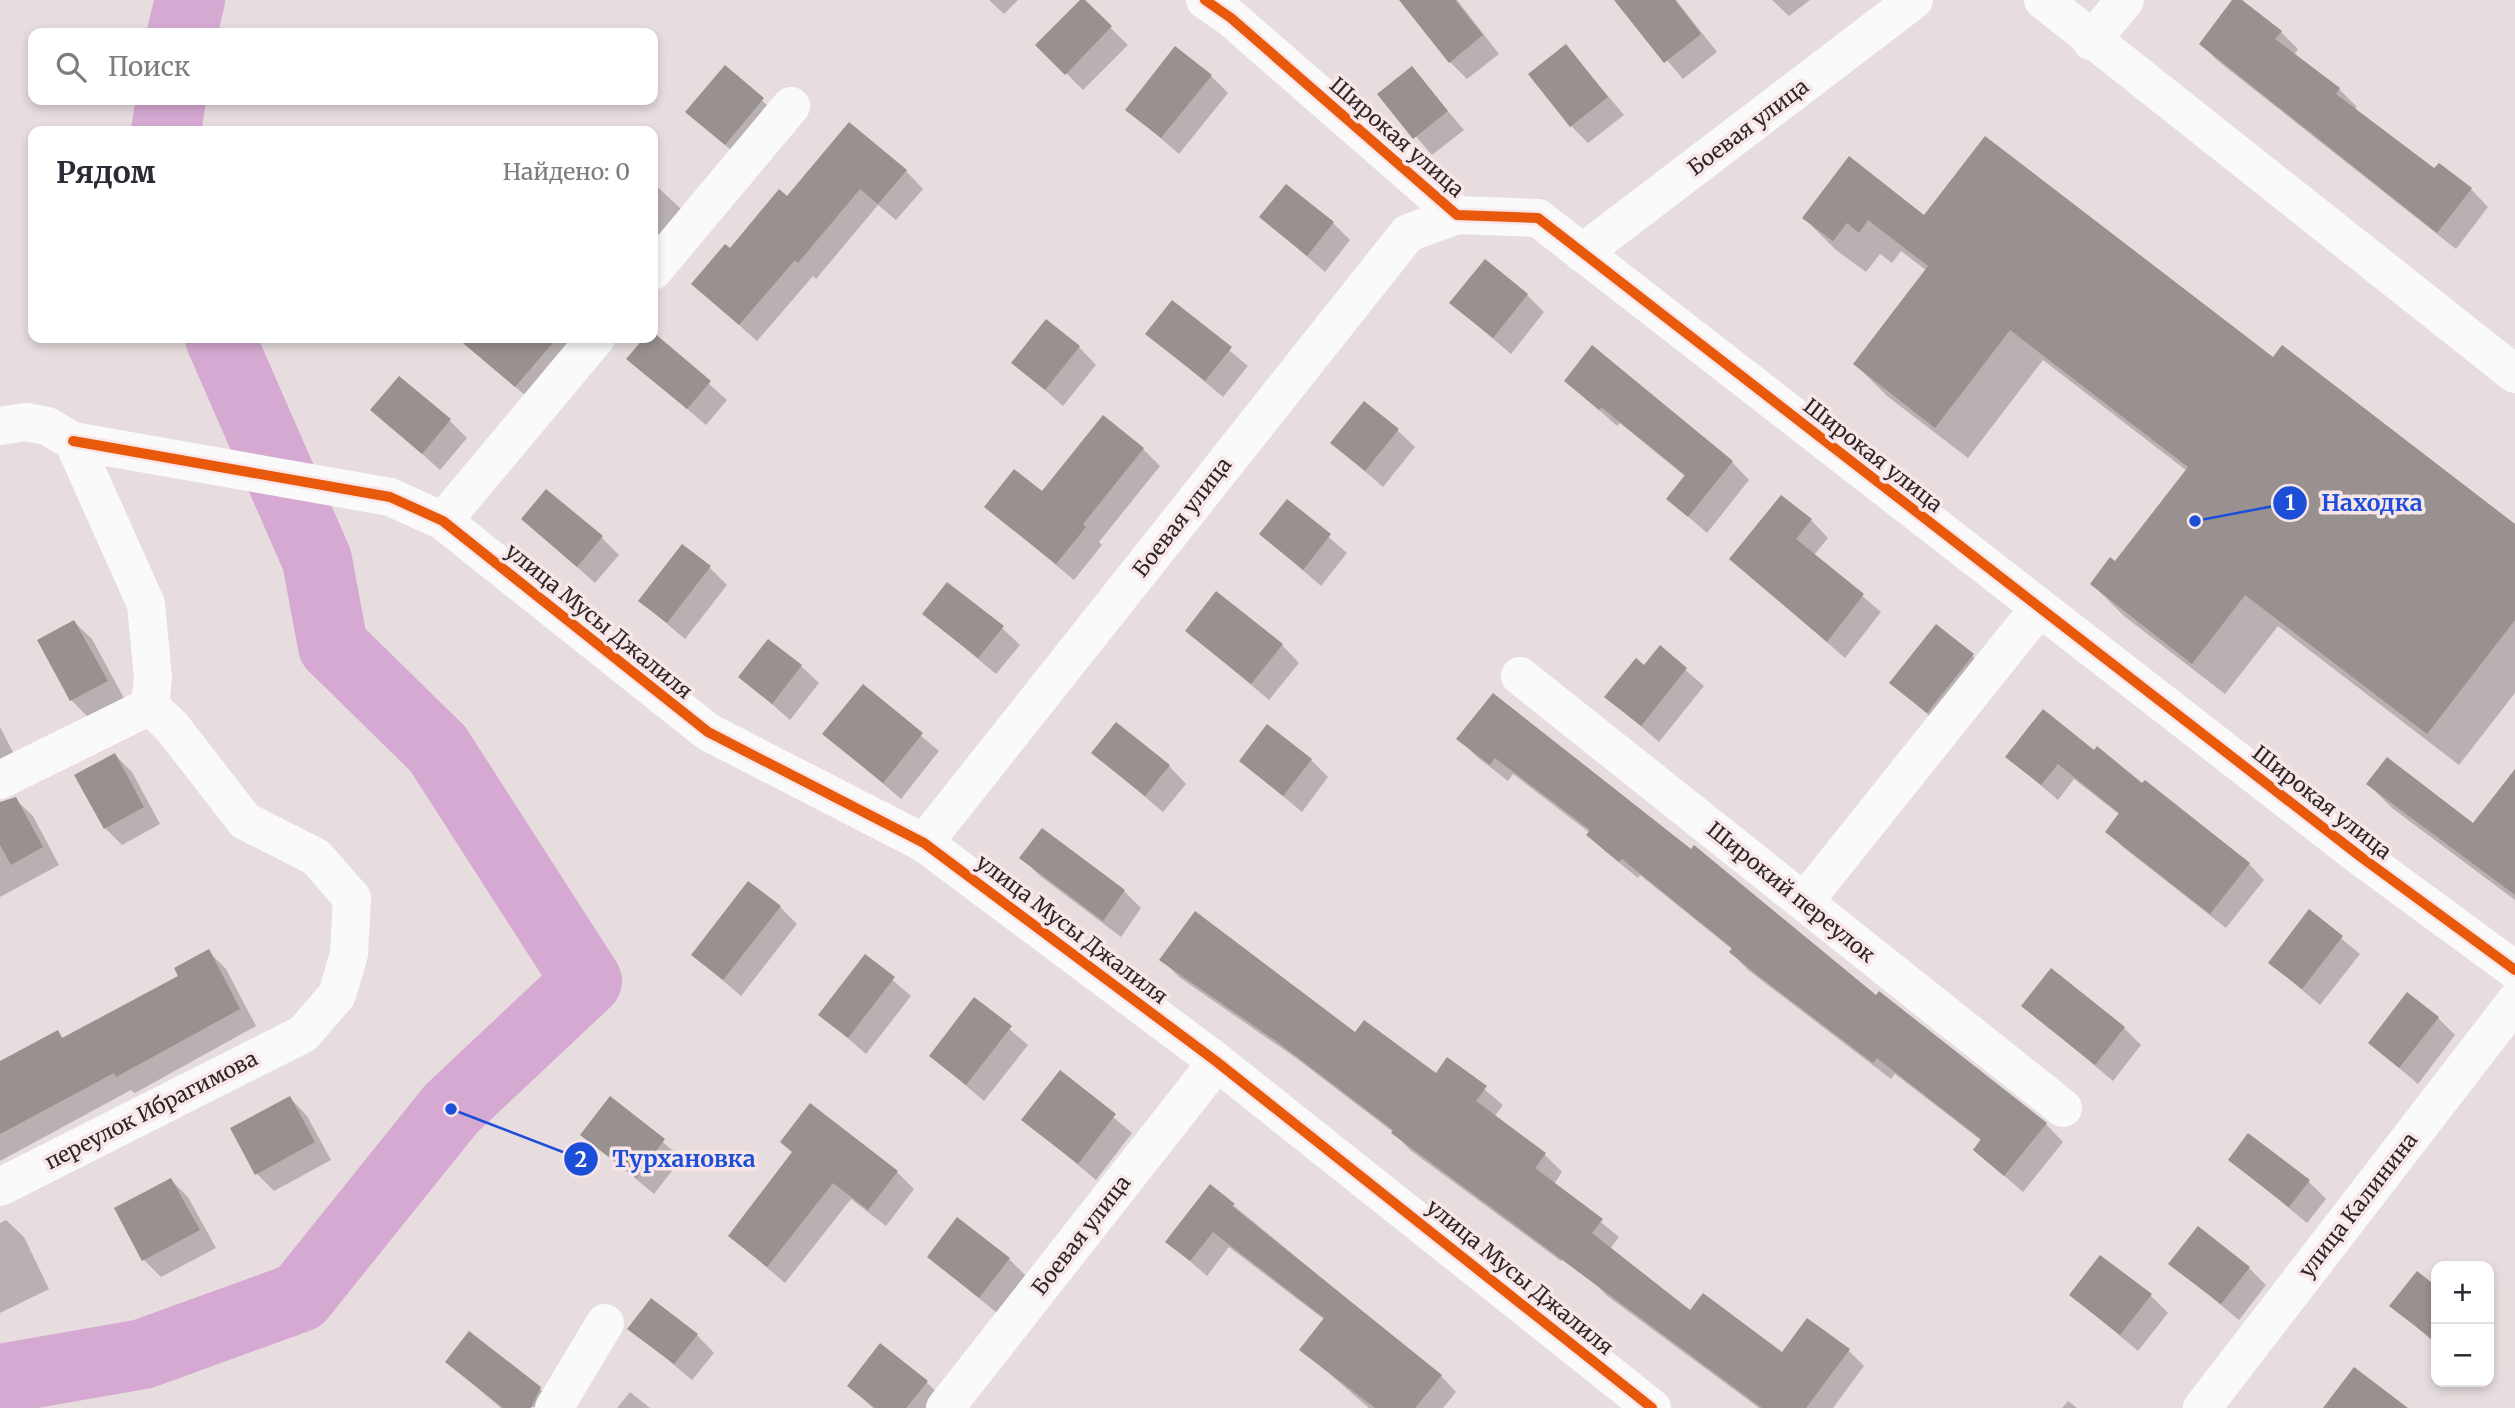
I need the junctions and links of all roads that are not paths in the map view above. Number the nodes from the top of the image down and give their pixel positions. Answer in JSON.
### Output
{"nodes":[{"id":1,"x":1205,"y":0,"type":"edge"},
{"id":2,"x":1914,"y":0,"type":"edge"},
{"id":3,"x":2043,"y":0,"type":"edge"},
{"id":4,"x":2125,"y":0,"type":"edge"},
{"id":5,"x":2091,"y":41,"type":"junction"},
{"id":6,"x":791,"y":106,"type":"dead end"},
{"id":7,"x":1457,"y":215,"type":"junction"},
{"id":8,"x":1581,"y":253,"type":"junction"},
{"id":9,"x":658,"y":265,"type":"edge"},
{"id":10,"x":592,"y":343,"type":"edge"},
{"id":11,"x":2515,"y":374,"type":"edge"},
{"id":12,"x":13,"y":424,"type":"edge"},
{"id":13,"x":73,"y":441,"type":"junction"},
{"id":14,"x":443,"y":521,"type":"junction"},
{"id":15,"x":2039,"y":608,"type":"junction"},
{"id":16,"x":1520,"y":676,"type":"dead end"},
{"id":17,"x":150,"y":706,"type":"junction"},
{"id":18,"x":0,"y":780,"type":"edge"},
{"id":19,"x":924,"y":843,"type":"junction"},
{"id":20,"x":1804,"y":902,"type":"junction"},
{"id":21,"x":2515,"y":970,"type":"edge"},
{"id":22,"x":2515,"y":1002,"type":"edge"},
{"id":23,"x":1217,"y":1062,"type":"junction"},
{"id":24,"x":2063,"y":1108,"type":"dead end"},
{"id":25,"x":0,"y":1187,"type":"edge"},
{"id":26,"x":605,"y":1324,"type":"dead end"},
{"id":27,"x":554,"y":1408,"type":"edge"},
{"id":28,"x":945,"y":1408,"type":"edge"},
{"id":29,"x":1651,"y":1408,"type":"edge"},
{"id":30,"x":2202,"y":1408,"type":"edge"}],
"edges":[{"from":1,"to":7,"type":"street","name":"Широкая улица"},
{"from":2,"to":8,"type":"street","name":"Боевая улица"},
{"from":3,"to":5,"type":"street"},
{"from":4,"to":5,"type":"street"},
{"from":5,"to":11,"type":"street"},
{"from":6,"to":9,"type":"street"},
{"from":7,"to":8,"type":"street","name":"Широкая улица"},
{"from":7,"to":19,"type":"street","name":"Боевая улица"},
{"from":8,"to":15,"type":"street","name":"Широкая улица"},
{"from":10,"to":14,"type":"street"},
{"from":12,"to":13,"type":"street","name":"улица Мусы Джалиля"},
{"from":13,"to":14,"type":"street","name":"улица Мусы Джалиля"},
{"from":13,"to":17,"type":"street"},
{"from":14,"to":19,"type":"street","name":"улица Мусы Джалиля"},
{"from":15,"to":20,"type":"street"},
{"from":15,"to":21,"type":"street","name":"Широкая улица"},
{"from":16,"to":20,"type":"street","name":"Широкий переулок"},
{"from":17,"to":18,"type":"street"},
{"from":17,"to":25,"type":"street","name":"переулок Ибрагимова"},
{"from":19,"to":23,"type":"street","name":"улица Мусы Джалиля"},
{"from":20,"to":24,"type":"street","name":"Широкий переулок"},
{"from":22,"to":30,"type":"street","name":"улица Калинина"},
{"from":23,"to":28,"type":"street","name":"Боевая улица"},
{"from":23,"to":29,"type":"street","name":"улица Мусы Джалиля"},
{"from":26,"to":27,"type":"street"}]}
